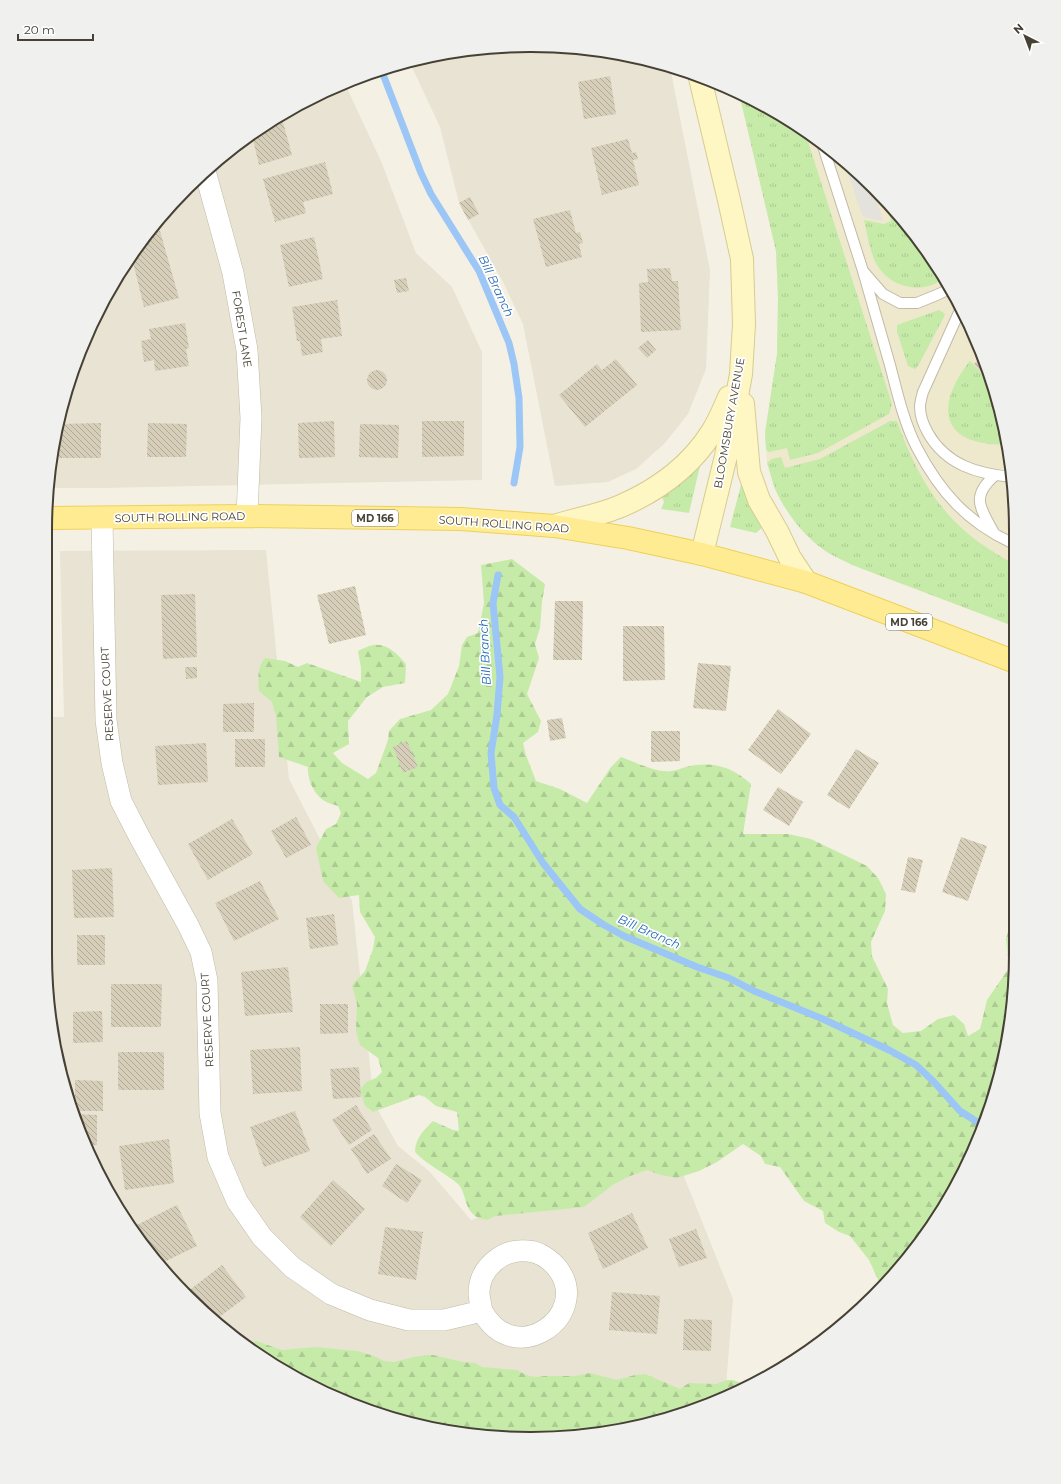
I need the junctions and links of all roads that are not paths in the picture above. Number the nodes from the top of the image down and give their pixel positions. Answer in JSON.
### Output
{"nodes":[{"id":1,"x":701,"y":83,"type":"edge"},
{"id":2,"x":826,"y":154,"type":"edge"},
{"id":3,"x":207,"y":178,"type":"edge"},
{"id":4,"x":863,"y":270,"type":"junction"},
{"id":5,"x":945,"y":291,"type":"edge"},
{"id":6,"x":958,"y":315,"type":"edge"},
{"id":7,"x":741,"y":374,"type":"junction"},
{"id":8,"x":994,"y":476,"type":"junction"},
{"id":9,"x":1006,"y":477,"type":"edge"},
{"id":10,"x":247,"y":516,"type":"junction"},
{"id":11,"x":52,"y":518,"type":"edge"},
{"id":12,"x":102,"y":518,"type":"junction"},
{"id":13,"x":554,"y":526,"type":"junction"},
{"id":14,"x":995,"y":535,"type":"junction"},
{"id":15,"x":1009,"y":542,"type":"edge"},
{"id":16,"x":702,"y":554,"type":"junction"},
{"id":17,"x":806,"y":582,"type":"junction"},
{"id":18,"x":1009,"y":659,"type":"edge"},
{"id":19,"x":482,"y":1311,"type":"junction"}],
"edges":[{"from":1,"to":7,"type":"main road","name":"BLOOMSBURY AVENUE"},
{"from":2,"to":4,"type":"lane"},
{"from":3,"to":10,"type":"street","name":"FOREST LANE"},
{"from":4,"to":5,"type":"lane"},
{"from":4,"to":14,"type":"lane"},
{"from":6,"to":8,"type":"lane"},
{"from":7,"to":13,"type":"main road"},
{"from":7,"to":16,"type":"main road","name":"BLOOMSBURY AVENUE"},
{"from":7,"to":17,"type":"main road"},
{"from":8,"to":9,"type":"lane"},
{"from":8,"to":14,"type":"lane"},
{"from":10,"to":12,"type":"main road","name":"SOUTH ROLLING ROAD","number":"MD 166"},
{"from":10,"to":13,"type":"main road","name":"SOUTH ROLLING ROAD","number":"MD 166"},
{"from":11,"to":12,"type":"main road","name":"SOUTH ROLLING ROAD","number":"MD 166"},
{"from":12,"to":19,"type":"street","name":"RESERVE COURT"},
{"from":13,"to":16,"type":"main road","name":"SOUTH ROLLING ROAD","number":"MD 166"},
{"from":14,"to":15,"type":"lane"},
{"from":16,"to":17,"type":"main road","name":"SOUTH ROLLING ROAD","number":"MD 166"},
{"from":17,"to":18,"type":"main road","name":"SOUTH ROLLING ROAD","number":"MD 166"},
{"from":19,"to":19,"type":"street"}]}
